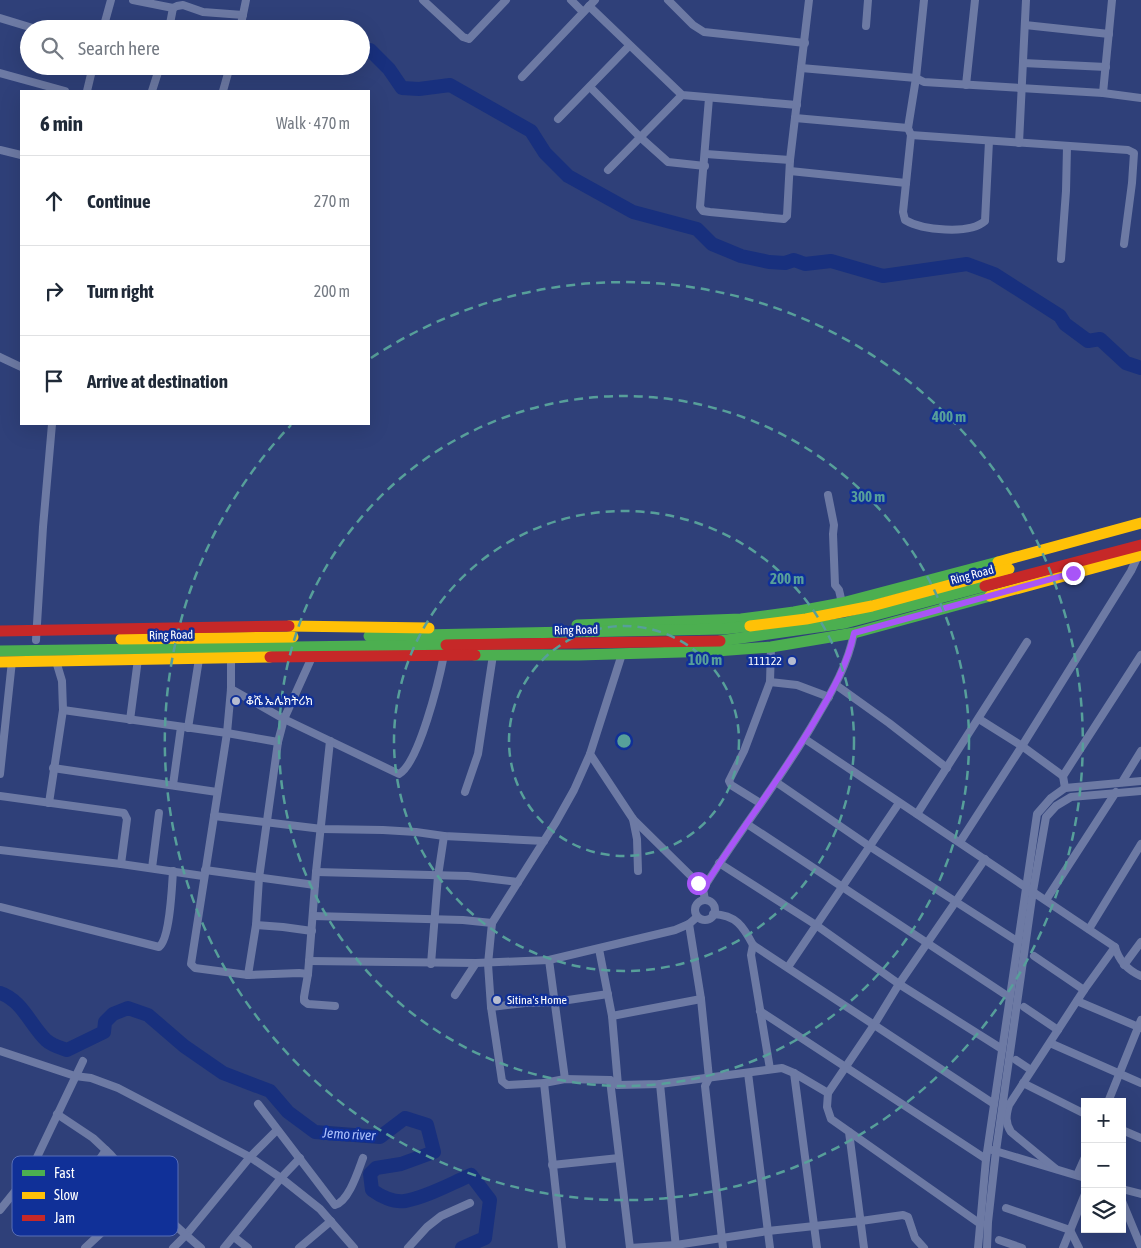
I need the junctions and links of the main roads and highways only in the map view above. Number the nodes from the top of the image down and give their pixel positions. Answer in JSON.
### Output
{"nodes":[{"id":1,"x":1141,"y":524,"type":"edge"},
{"id":2,"x":1141,"y":534,"type":"edge"},
{"id":3,"x":1140,"y":552,"type":"edge"},
{"id":4,"x":0,"y":631,"type":"edge"},
{"id":5,"x":36,"y":635,"type":"junction"},
{"id":6,"x":0,"y":641,"type":"edge"},
{"id":7,"x":0,"y":651,"type":"edge"},
{"id":8,"x":0,"y":662,"type":"edge"}],
"edges":[{"from":1,"to":5,"type":"main road"},
{"from":2,"to":5,"type":"main road","name":"Ring Road"},
{"from":3,"to":7,"type":"main road","name":"Ring Road"},
{"from":3,"to":8,"type":"main road"},
{"from":4,"to":5,"type":"main road"},
{"from":5,"to":6,"type":"main road","name":"Ring Road"}]}
